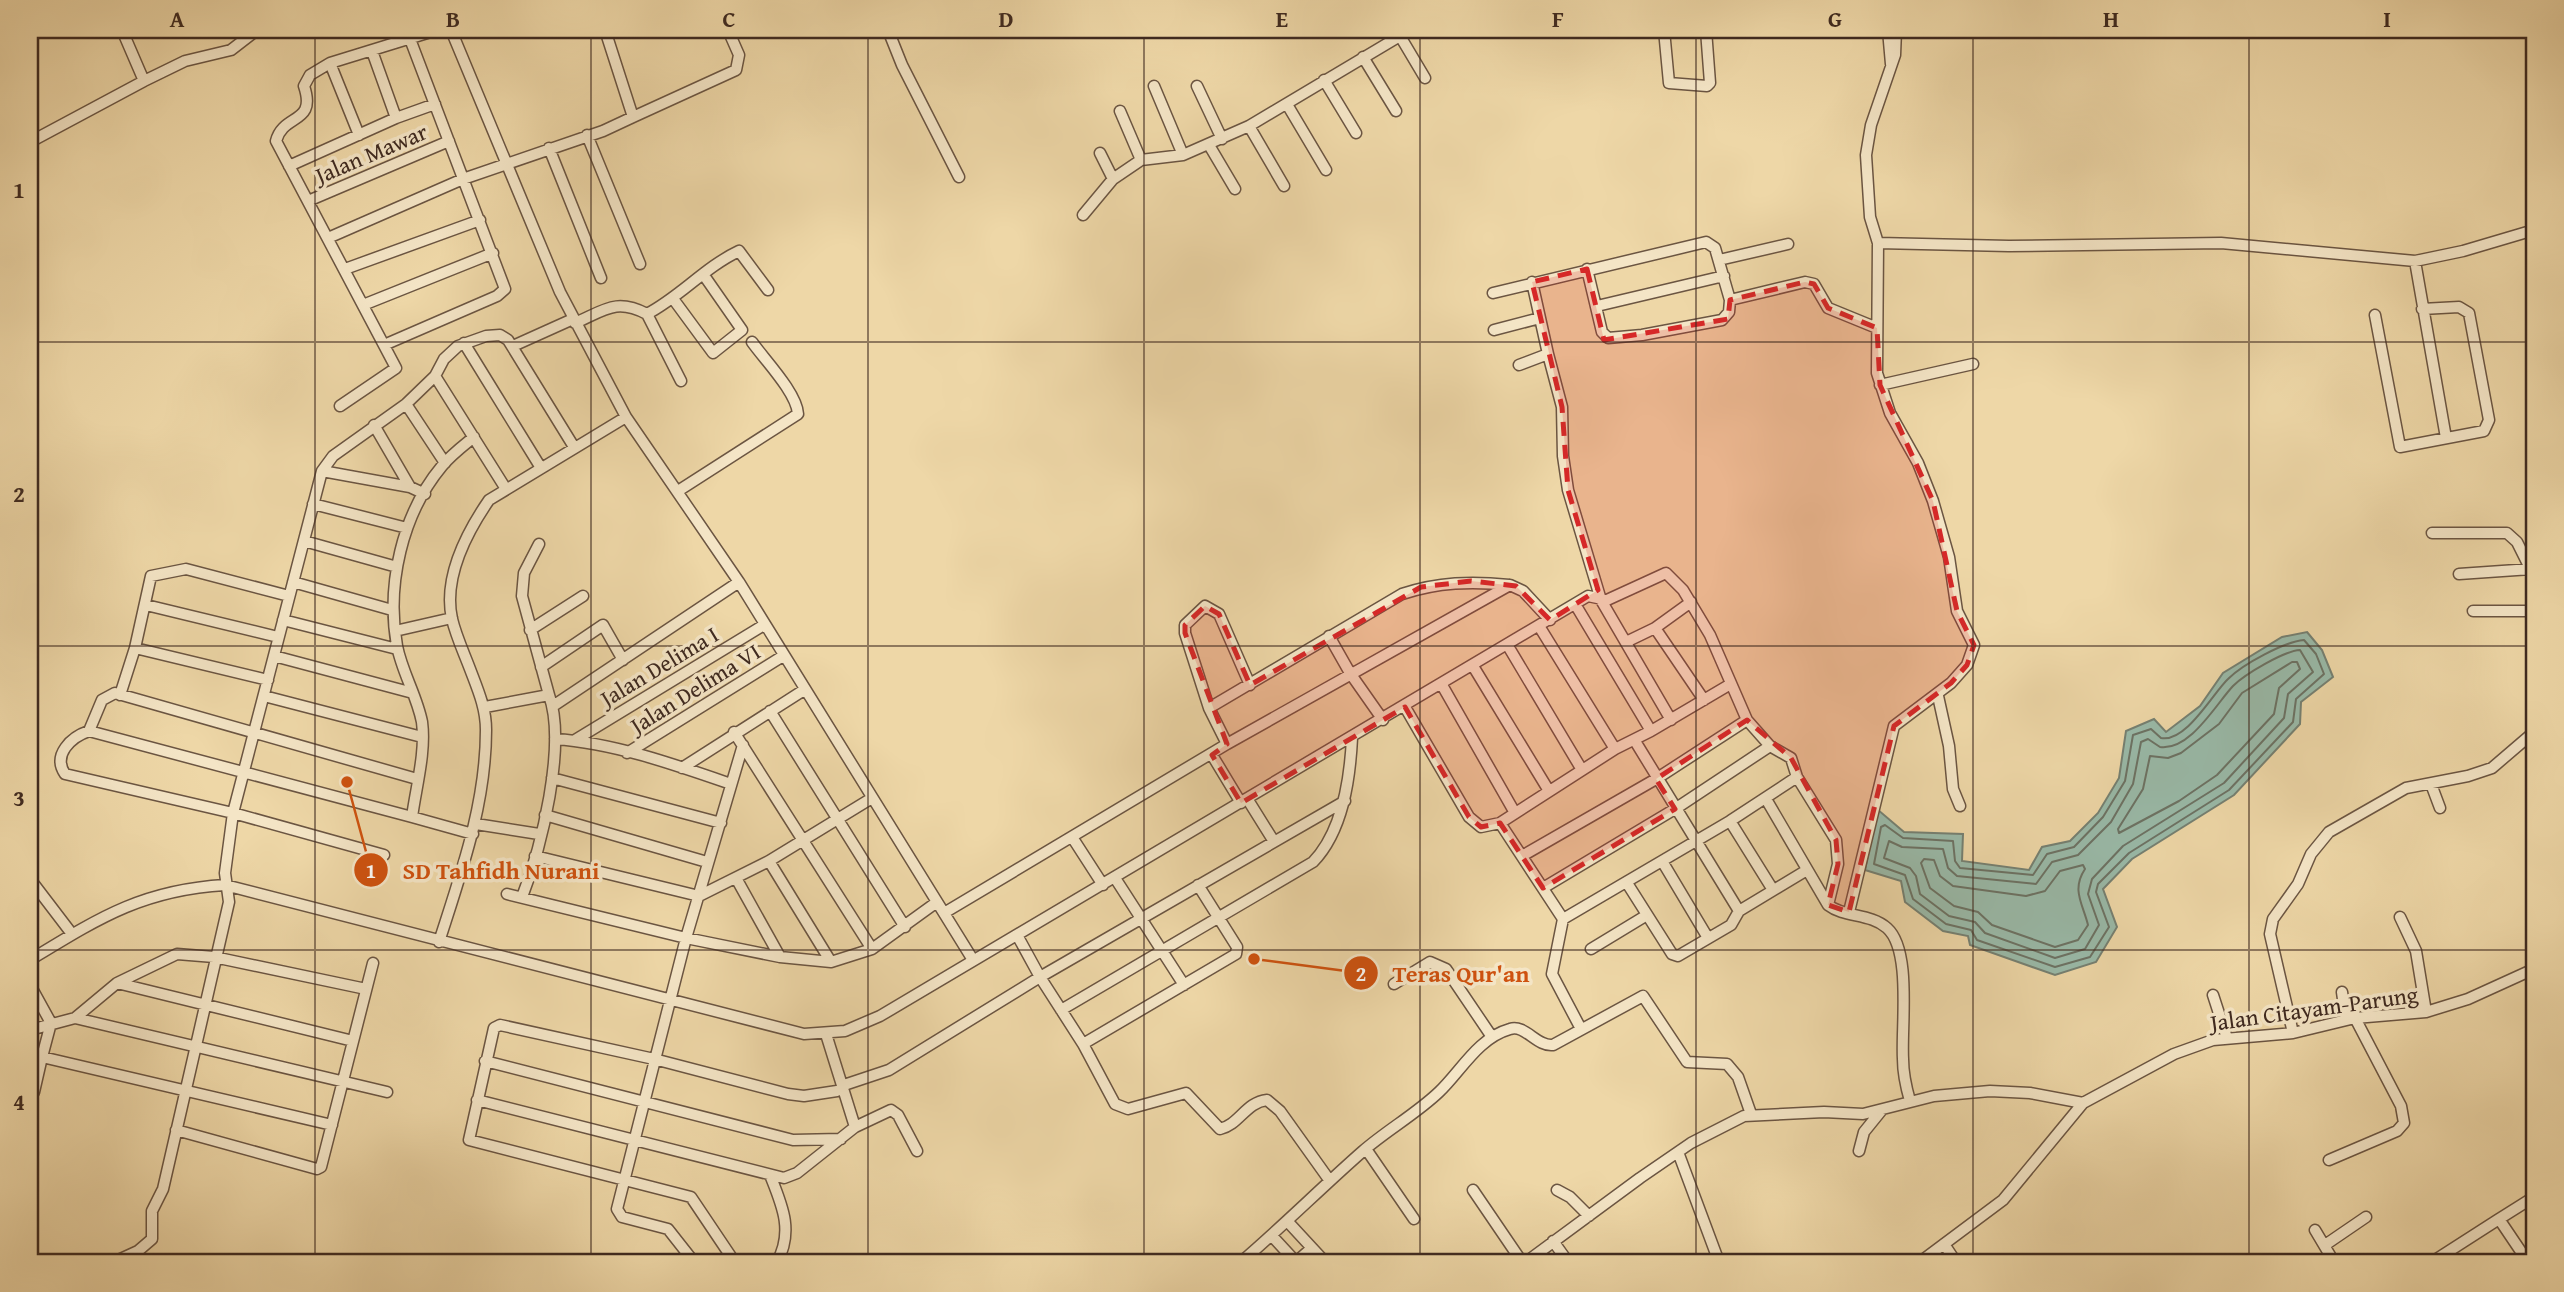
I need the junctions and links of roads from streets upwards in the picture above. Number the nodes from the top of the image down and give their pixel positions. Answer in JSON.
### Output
{"nodes":[{"id":1,"x":122,"y":30,"type":"edge"},
{"id":2,"x":257,"y":30,"type":"edge"},
{"id":3,"x":437,"y":30,"type":"edge"},
{"id":4,"x":450,"y":30,"type":"edge"},
{"id":5,"x":605,"y":30,"type":"edge"},
{"id":6,"x":728,"y":30,"type":"edge"},
{"id":7,"x":888,"y":30,"type":"edge"},
{"id":8,"x":1410,"y":30,"type":"edge"},
{"id":9,"x":1664,"y":30,"type":"edge"},
{"id":10,"x":1706,"y":30,"type":"edge"},
{"id":11,"x":1888,"y":30,"type":"edge"},
{"id":12,"x":1896,"y":30,"type":"edge"},
{"id":13,"x":1399,"y":36,"type":"junction"},
{"id":14,"x":410,"y":39,"type":"junction"},
{"id":15,"x":372,"y":51,"type":"junction"},
{"id":16,"x":1363,"y":57,"type":"junction"},
{"id":17,"x":330,"y":63,"type":"junction"},
{"id":18,"x":1891,"y":64,"type":"junction"},
{"id":19,"x":1425,"y":78,"type":"dead end"},
{"id":20,"x":1324,"y":80,"type":"junction"},
{"id":21,"x":144,"y":81,"type":"junction"},
{"id":22,"x":1154,"y":86,"type":"dead end"},
{"id":23,"x":1197,"y":86,"type":"dead end"},
{"id":24,"x":435,"y":104,"type":"junction"},
{"id":25,"x":1288,"y":106,"type":"junction"},
{"id":26,"x":1120,"y":111,"type":"dead end"},
{"id":27,"x":1396,"y":111,"type":"dead end"},
{"id":28,"x":633,"y":117,"type":"junction"},
{"id":29,"x":396,"y":118,"type":"junction"},
{"id":30,"x":1249,"y":127,"type":"junction"},
{"id":31,"x":1356,"y":133,"type":"dead end"},
{"id":32,"x":359,"y":135,"type":"junction"},
{"id":33,"x":587,"y":135,"type":"junction"},
{"id":34,"x":1222,"y":139,"type":"junction"},
{"id":35,"x":449,"y":141,"type":"junction"},
{"id":36,"x":30,"y":142,"type":"edge"},
{"id":37,"x":1209,"y":145,"type":"junction"},
{"id":38,"x":550,"y":148,"type":"junction"},
{"id":39,"x":1100,"y":153,"type":"dead end"},
{"id":40,"x":1183,"y":155,"type":"junction"},
{"id":41,"x":1141,"y":160,"type":"junction"},
{"id":42,"x":506,"y":164,"type":"junction"},
{"id":43,"x":289,"y":166,"type":"junction"},
{"id":44,"x":1326,"y":170,"type":"dead end"},
{"id":45,"x":959,"y":177,"type":"dead end"},
{"id":46,"x":463,"y":179,"type":"junction"},
{"id":47,"x":1113,"y":179,"type":"junction"},
{"id":48,"x":1284,"y":186,"type":"dead end"},
{"id":49,"x":1235,"y":189,"type":"dead end"},
{"id":50,"x":308,"y":201,"type":"junction"},
{"id":51,"x":1083,"y":215,"type":"dead end"},
{"id":52,"x":480,"y":220,"type":"junction"},
{"id":53,"x":2534,"y":230,"type":"edge"},
{"id":54,"x":328,"y":237,"type":"junction"},
{"id":55,"x":1878,"y":243,"type":"junction"},
{"id":56,"x":1788,"y":244,"type":"dead end"},
{"id":57,"x":493,"y":253,"type":"junction"},
{"id":58,"x":1719,"y":260,"type":"junction"},
{"id":59,"x":2414,"y":261,"type":"junction"},
{"id":60,"x":640,"y":264,"type":"dead end"},
{"id":61,"x":345,"y":269,"type":"junction"},
{"id":62,"x":1587,"y":269,"type":"junction"},
{"id":63,"x":703,"y":274,"type":"junction"},
{"id":64,"x":1724,"y":276,"type":"junction"},
{"id":65,"x":601,"y":278,"type":"dead end"},
{"id":66,"x":1532,"y":282,"type":"junction"},
{"id":67,"x":768,"y":290,"type":"dead end"},
{"id":68,"x":1493,"y":293,"type":"dead end"},
{"id":69,"x":674,"y":300,"type":"junction"},
{"id":70,"x":1730,"y":300,"type":"junction"},
{"id":71,"x":363,"y":305,"type":"junction"},
{"id":72,"x":1597,"y":306,"type":"junction"},
{"id":73,"x":2422,"y":309,"type":"junction"},
{"id":74,"x":647,"y":314,"type":"junction"},
{"id":75,"x":2375,"y":315,"type":"dead end"},
{"id":76,"x":1540,"y":318,"type":"junction"},
{"id":77,"x":573,"y":319,"type":"junction"},
{"id":78,"x":1878,"y":328,"type":"junction"},
{"id":79,"x":1493,"y":330,"type":"dead end"},
{"id":80,"x":752,"y":342,"type":"dead end"},
{"id":81,"x":464,"y":343,"type":"junction"},
{"id":82,"x":384,"y":345,"type":"junction"},
{"id":83,"x":513,"y":346,"type":"junction"},
{"id":84,"x":1548,"y":354,"type":"junction"},
{"id":85,"x":1973,"y":364,"type":"dead end"},
{"id":86,"x":1518,"y":365,"type":"dead end"},
{"id":87,"x":435,"y":376,"type":"junction"},
{"id":88,"x":681,"y":381,"type":"dead end"},
{"id":89,"x":1880,"y":385,"type":"junction"},
{"id":90,"x":406,"y":404,"type":"junction"},
{"id":91,"x":340,"y":406,"type":"dead end"},
{"id":92,"x":626,"y":417,"type":"junction"},
{"id":93,"x":374,"y":425,"type":"junction"},
{"id":94,"x":474,"y":437,"type":"junction"},
{"id":95,"x":2446,"y":438,"type":"junction"},
{"id":96,"x":574,"y":447,"type":"junction"},
{"id":97,"x":445,"y":463,"type":"junction"},
{"id":98,"x":541,"y":468,"type":"junction"},
{"id":99,"x":322,"y":471,"type":"junction"},
{"id":100,"x":410,"y":487,"type":"junction"},
{"id":101,"x":506,"y":489,"type":"junction"},
{"id":102,"x":678,"y":491,"type":"junction"},
{"id":103,"x":425,"y":494,"type":"junction"},
{"id":104,"x":313,"y":504,"type":"junction"},
{"id":105,"x":407,"y":528,"type":"junction"},
{"id":106,"x":2432,"y":533,"type":"dead end"},
{"id":107,"x":304,"y":541,"type":"junction"},
{"id":108,"x":539,"y":544,"type":"dead end"},
{"id":109,"x":397,"y":567,"type":"junction"},
{"id":110,"x":2533,"y":573,"type":"edge"},
{"id":111,"x":2459,"y":574,"type":"dead end"},
{"id":112,"x":293,"y":582,"type":"junction"},
{"id":113,"x":739,"y":582,"type":"junction"},
{"id":114,"x":1510,"y":585,"type":"junction"},
{"id":115,"x":289,"y":596,"type":"junction"},
{"id":116,"x":583,"y":596,"type":"dead end"},
{"id":117,"x":1601,"y":600,"type":"junction"},
{"id":118,"x":1691,"y":603,"type":"junction"},
{"id":119,"x":1575,"y":604,"type":"junction"},
{"id":120,"x":146,"y":605,"type":"junction"},
{"id":121,"x":392,"y":610,"type":"junction"},
{"id":122,"x":2473,"y":611,"type":"dead end"},
{"id":123,"x":2534,"y":611,"type":"edge"},
{"id":124,"x":452,"y":618,"type":"junction"},
{"id":125,"x":283,"y":620,"type":"junction"},
{"id":126,"x":1550,"y":620,"type":"junction"},
{"id":127,"x":764,"y":625,"type":"junction"},
{"id":128,"x":1539,"y":626,"type":"junction"},
{"id":129,"x":1655,"y":628,"type":"junction"},
{"id":130,"x":530,"y":630,"type":"junction"},
{"id":131,"x":395,"y":631,"type":"junction"},
{"id":132,"x":1329,"y":636,"type":"junction"},
{"id":133,"x":278,"y":637,"type":"junction"},
{"id":134,"x":1626,"y":642,"type":"junction"},
{"id":135,"x":1508,"y":646,"type":"junction"},
{"id":136,"x":135,"y":649,"type":"junction"},
{"id":137,"x":397,"y":649,"type":"junction"},
{"id":138,"x":274,"y":656,"type":"junction"},
{"id":139,"x":783,"y":656,"type":"junction"},
{"id":140,"x":623,"y":660,"type":"junction"},
{"id":141,"x":1473,"y":666,"type":"junction"},
{"id":142,"x":541,"y":667,"type":"junction"},
{"id":143,"x":1350,"y":673,"type":"junction"},
{"id":144,"x":268,"y":680,"type":"junction"},
{"id":145,"x":1250,"y":685,"type":"junction"},
{"id":146,"x":1441,"y":685,"type":"junction"},
{"id":147,"x":1729,"y":685,"type":"junction"},
{"id":148,"x":804,"y":690,"type":"junction"},
{"id":149,"x":413,"y":693,"type":"junction"},
{"id":150,"x":120,"y":695,"type":"junction"},
{"id":151,"x":264,"y":696,"type":"junction"},
{"id":152,"x":1938,"y":696,"type":"junction"},
{"id":153,"x":1704,"y":700,"type":"junction"},
{"id":154,"x":551,"y":701,"type":"junction"},
{"id":155,"x":485,"y":707,"type":"junction"},
{"id":156,"x":1405,"y":707,"type":"junction"},
{"id":157,"x":1209,"y":708,"type":"junction"},
{"id":158,"x":770,"y":710,"type":"junction"},
{"id":159,"x":1383,"y":720,"type":"junction"},
{"id":160,"x":1671,"y":720,"type":"junction"},
{"id":161,"x":1747,"y":720,"type":"junction"},
{"id":162,"x":89,"y":731,"type":"junction"},
{"id":163,"x":256,"y":731,"type":"junction"},
{"id":164,"x":1651,"y":731,"type":"junction"},
{"id":165,"x":734,"y":732,"type":"junction"},
{"id":166,"x":2534,"y":732,"type":"edge"},
{"id":167,"x":422,"y":737,"type":"junction"},
{"id":168,"x":1352,"y":738,"type":"junction"},
{"id":169,"x":555,"y":739,"type":"junction"},
{"id":170,"x":575,"y":740,"type":"junction"},
{"id":171,"x":1635,"y":741,"type":"junction"},
{"id":172,"x":1227,"y":744,"type":"junction"},
{"id":173,"x":743,"y":745,"type":"junction"},
{"id":174,"x":1770,"y":746,"type":"junction"},
{"id":175,"x":1615,"y":750,"type":"junction"},
{"id":176,"x":627,"y":753,"type":"junction"},
{"id":177,"x":1212,"y":755,"type":"junction"},
{"id":178,"x":682,"y":768,"type":"junction"},
{"id":179,"x":1583,"y":770,"type":"junction"},
{"id":180,"x":244,"y":773,"type":"junction"},
{"id":181,"x":1797,"y":777,"type":"junction"},
{"id":182,"x":552,"y":778,"type":"junction"},
{"id":183,"x":417,"y":779,"type":"junction"},
{"id":184,"x":1656,"y":779,"type":"junction"},
{"id":185,"x":2431,"y":784,"type":"junction"},
{"id":186,"x":731,"y":785,"type":"junction"},
{"id":187,"x":1549,"y":792,"type":"junction"},
{"id":188,"x":872,"y":798,"type":"junction"},
{"id":189,"x":1766,"y":799,"type":"junction"},
{"id":190,"x":1345,"y":801,"type":"junction"},
{"id":191,"x":1245,"y":802,"type":"junction"},
{"id":192,"x":1959,"y":806,"type":"dead end"},
{"id":193,"x":2440,"y":808,"type":"dead end"},
{"id":194,"x":1675,"y":809,"type":"junction"},
{"id":195,"x":233,"y":813,"type":"junction"},
{"id":196,"x":1515,"y":813,"type":"junction"},
{"id":197,"x":545,"y":815,"type":"junction"},
{"id":198,"x":412,"y":817,"type":"junction"},
{"id":199,"x":838,"y":817,"type":"junction"},
{"id":200,"x":1730,"y":821,"type":"junction"},
{"id":201,"x":721,"y":822,"type":"junction"},
{"id":202,"x":1500,"y":823,"type":"junction"},
{"id":203,"x":474,"y":829,"type":"junction"},
{"id":204,"x":539,"y":834,"type":"junction"},
{"id":205,"x":1072,"y":837,"type":"junction"},
{"id":206,"x":804,"y":839,"type":"junction"},
{"id":207,"x":1273,"y":840,"type":"junction"},
{"id":208,"x":1695,"y":842,"type":"junction"},
{"id":209,"x":384,"y":855,"type":"dead end"},
{"id":210,"x":535,"y":856,"type":"junction"},
{"id":211,"x":1522,"y":856,"type":"junction"},
{"id":212,"x":769,"y":861,"type":"junction"},
{"id":213,"x":1662,"y":861,"type":"junction"},
{"id":214,"x":707,"y":862,"type":"junction"},
{"id":215,"x":1807,"y":870,"type":"junction"},
{"id":216,"x":736,"y":878,"type":"junction"},
{"id":217,"x":1115,"y":878,"type":"junction"},
{"id":218,"x":30,"y":879,"type":"edge"},
{"id":219,"x":1627,"y":883,"type":"junction"},
{"id":220,"x":225,"y":885,"type":"junction"},
{"id":221,"x":1102,"y":885,"type":"junction"},
{"id":222,"x":1198,"y":885,"type":"junction"},
{"id":223,"x":1543,"y":888,"type":"junction"},
{"id":224,"x":1773,"y":890,"type":"junction"},
{"id":225,"x":507,"y":894,"type":"dead end"},
{"id":226,"x":699,"y":896,"type":"junction"},
{"id":227,"x":522,"y":897,"type":"junction"},
{"id":228,"x":937,"y":902,"type":"junction"},
{"id":229,"x":1828,"y":905,"type":"junction"},
{"id":230,"x":1739,"y":911,"type":"junction"},
{"id":231,"x":1849,"y":912,"type":"junction"},
{"id":232,"x":944,"y":913,"type":"junction"},
{"id":233,"x":1647,"y":915,"type":"junction"},
{"id":234,"x":2400,"y":917,"type":"dead end"},
{"id":235,"x":1219,"y":918,"type":"junction"},
{"id":236,"x":1140,"y":919,"type":"junction"},
{"id":237,"x":1563,"y":919,"type":"junction"},
{"id":238,"x":905,"y":927,"type":"junction"},
{"id":239,"x":72,"y":934,"type":"junction"},
{"id":240,"x":1017,"y":934,"type":"junction"},
{"id":241,"x":683,"y":937,"type":"junction"},
{"id":242,"x":1708,"y":937,"type":"junction"},
{"id":243,"x":439,"y":942,"type":"junction"},
{"id":244,"x":872,"y":948,"type":"junction"},
{"id":245,"x":1591,"y":949,"type":"dead end"},
{"id":246,"x":1162,"y":953,"type":"junction"},
{"id":247,"x":214,"y":957,"type":"junction"},
{"id":248,"x":780,"y":957,"type":"junction"},
{"id":249,"x":30,"y":960,"type":"edge"},
{"id":250,"x":973,"y":960,"type":"junction"},
{"id":251,"x":831,"y":962,"type":"junction"},
{"id":252,"x":373,"y":963,"type":"dead end"},
{"id":253,"x":2534,"y":969,"type":"edge"},
{"id":254,"x":1040,"y":977,"type":"junction"},
{"id":255,"x":117,"y":984,"type":"junction"},
{"id":256,"x":1394,"y":984,"type":"dead end"},
{"id":257,"x":30,"y":985,"type":"edge"},
{"id":258,"x":1184,"y":985,"type":"junction"},
{"id":259,"x":366,"y":989,"type":"junction"},
{"id":260,"x":2342,"y":992,"type":"dead end"},
{"id":261,"x":2213,"y":995,"type":"dead end"},
{"id":262,"x":669,"y":1000,"type":"junction"},
{"id":263,"x":204,"y":1004,"type":"junction"},
{"id":264,"x":1061,"y":1010,"type":"junction"},
{"id":265,"x":2426,"y":1012,"type":"junction"},
{"id":266,"x":75,"y":1018,"type":"junction"},
{"id":267,"x":2351,"y":1019,"type":"junction"},
{"id":268,"x":51,"y":1023,"type":"junction"},
{"id":269,"x":1581,"y":1028,"type":"junction"},
{"id":270,"x":30,"y":1030,"type":"edge"},
{"id":271,"x":2293,"y":1033,"type":"junction"},
{"id":272,"x":826,"y":1034,"type":"junction"},
{"id":273,"x":1492,"y":1037,"type":"junction"},
{"id":274,"x":2227,"y":1038,"type":"junction"},
{"id":275,"x":353,"y":1041,"type":"junction"},
{"id":276,"x":1083,"y":1044,"type":"junction"},
{"id":277,"x":195,"y":1049,"type":"junction"},
{"id":278,"x":30,"y":1055,"type":"edge"},
{"id":279,"x":42,"y":1057,"type":"junction"},
{"id":280,"x":654,"y":1059,"type":"junction"},
{"id":281,"x":485,"y":1061,"type":"junction"},
{"id":282,"x":342,"y":1083,"type":"junction"},
{"id":283,"x":843,"y":1086,"type":"junction"},
{"id":284,"x":189,"y":1090,"type":"junction"},
{"id":285,"x":387,"y":1092,"type":"dead end"},
{"id":286,"x":30,"y":1096,"type":"edge"},
{"id":287,"x":477,"y":1101,"type":"junction"},
{"id":288,"x":642,"y":1101,"type":"junction"},
{"id":289,"x":1910,"y":1101,"type":"junction"},
{"id":290,"x":2083,"y":1103,"type":"junction"},
{"id":291,"x":1881,"y":1111,"type":"junction"},
{"id":292,"x":1751,"y":1114,"type":"junction"},
{"id":293,"x":332,"y":1125,"type":"junction"},
{"id":294,"x":855,"y":1127,"type":"junction"},
{"id":295,"x":176,"y":1130,"type":"junction"},
{"id":296,"x":632,"y":1138,"type":"junction"},
{"id":297,"x":841,"y":1139,"type":"junction"},
{"id":298,"x":1366,"y":1149,"type":"junction"},
{"id":299,"x":917,"y":1151,"type":"dead end"},
{"id":300,"x":1859,"y":1151,"type":"dead end"},
{"id":301,"x":1678,"y":1152,"type":"junction"},
{"id":302,"x":2329,"y":1160,"type":"dead end"},
{"id":303,"x":770,"y":1175,"type":"junction"},
{"id":304,"x":623,"y":1178,"type":"junction"},
{"id":305,"x":1330,"y":1181,"type":"junction"},
{"id":306,"x":1473,"y":1190,"type":"dead end"},
{"id":307,"x":1557,"y":1190,"type":"dead end"},
{"id":308,"x":2534,"y":1197,"type":"edge"},
{"id":309,"x":1589,"y":1216,"type":"junction"},
{"id":310,"x":2366,"y":1217,"type":"dead end"},
{"id":311,"x":1414,"y":1219,"type":"dead end"},
{"id":312,"x":2499,"y":1219,"type":"junction"},
{"id":313,"x":1288,"y":1222,"type":"junction"},
{"id":314,"x":2315,"y":1230,"type":"dead end"},
{"id":315,"x":1272,"y":1236,"type":"junction"},
{"id":316,"x":1553,"y":1241,"type":"junction"},
{"id":317,"x":1944,"y":1244,"type":"junction"},
{"id":318,"x":2325,"y":1245,"type":"junction"},
{"id":319,"x":1312,"y":1248,"type":"junction"},
{"id":320,"x":2527,"y":1259,"type":"edge"},
{"id":321,"x":734,"y":1261,"type":"edge"},
{"id":322,"x":779,"y":1261,"type":"edge"},
{"id":323,"x":114,"y":1262,"type":"edge"},
{"id":324,"x":694,"y":1262,"type":"edge"},
{"id":325,"x":1242,"y":1262,"type":"edge"},
{"id":326,"x":1296,"y":1262,"type":"edge"},
{"id":327,"x":1325,"y":1262,"type":"edge"},
{"id":328,"x":1524,"y":1262,"type":"edge"},
{"id":329,"x":1568,"y":1262,"type":"edge"},
{"id":330,"x":1719,"y":1262,"type":"edge"},
{"id":331,"x":1920,"y":1262,"type":"edge"},
{"id":332,"x":1956,"y":1262,"type":"edge"},
{"id":333,"x":2334,"y":1262,"type":"edge"},
{"id":334,"x":2432,"y":1262,"type":"edge"}],
"edges":[{"from":1,"to":21,"type":"street"},
{"from":2,"to":21,"type":"street"},
{"from":3,"to":14,"type":"street"},
{"from":4,"to":42,"type":"street"},
{"from":5,"to":28,"type":"street"},
{"from":6,"to":28,"type":"street"},
{"from":7,"to":45,"type":"street"},
{"from":8,"to":13,"type":"street"},
{"from":9,"to":10,"type":"street"},
{"from":11,"to":18,"type":"street"},
{"from":12,"to":18,"type":"street"},
{"from":13,"to":16,"type":"street"},
{"from":13,"to":19,"type":"street"},
{"from":14,"to":15,"type":"street"},
{"from":14,"to":24,"type":"street"},
{"from":15,"to":17,"type":"street"},
{"from":15,"to":29,"type":"street"},
{"from":16,"to":20,"type":"street"},
{"from":16,"to":27,"type":"street"},
{"from":17,"to":32,"type":"street"},
{"from":17,"to":43,"type":"street"},
{"from":18,"to":55,"type":"street"},
{"from":20,"to":25,"type":"street"},
{"from":20,"to":31,"type":"street"},
{"from":21,"to":36,"type":"street"},
{"from":22,"to":40,"type":"street"},
{"from":23,"to":34,"type":"street"},
{"from":24,"to":29,"type":"street"},
{"from":24,"to":35,"type":"street"},
{"from":25,"to":30,"type":"street"},
{"from":25,"to":44,"type":"street"},
{"from":26,"to":41,"type":"street"},
{"from":28,"to":33,"type":"street"},
{"from":29,"to":32,"type":"street"},
{"from":30,"to":34,"type":"street"},
{"from":30,"to":48,"type":"street"},
{"from":32,"to":43,"type":"street"},
{"from":33,"to":38,"type":"street"},
{"from":33,"to":60,"type":"street"},
{"from":34,"to":37,"type":"street"},
{"from":35,"to":46,"type":"street"},
{"from":35,"to":50,"type":"street","name":"Jalan Mawar"},
{"from":37,"to":40,"type":"street"},
{"from":37,"to":49,"type":"street"},
{"from":38,"to":42,"type":"street"},
{"from":38,"to":65,"type":"street"},
{"from":39,"to":47,"type":"street"},
{"from":40,"to":41,"type":"street"},
{"from":41,"to":47,"type":"street"},
{"from":42,"to":46,"type":"street"},
{"from":42,"to":77,"type":"street"},
{"from":43,"to":50,"type":"street"},
{"from":46,"to":52,"type":"street"},
{"from":46,"to":54,"type":"street"},
{"from":47,"to":51,"type":"street"},
{"from":50,"to":54,"type":"street"},
{"from":52,"to":57,"type":"street"},
{"from":52,"to":61,"type":"street"},
{"from":53,"to":59,"type":"street"},
{"from":54,"to":61,"type":"street"},
{"from":55,"to":59,"type":"street"},
{"from":55,"to":78,"type":"street"},
{"from":56,"to":58,"type":"street"},
{"from":57,"to":71,"type":"street"},
{"from":57,"to":82,"type":"street"},
{"from":58,"to":62,"type":"street"},
{"from":58,"to":64,"type":"street"},
{"from":59,"to":73,"type":"street"},
{"from":61,"to":71,"type":"street"},
{"from":62,"to":66,"type":"street"},
{"from":62,"to":72,"type":"street"},
{"from":63,"to":67,"type":"street"},
{"from":63,"to":69,"type":"street"},
{"from":63,"to":69,"type":"street"},
{"from":64,"to":70,"type":"street"},
{"from":64,"to":72,"type":"street"},
{"from":66,"to":68,"type":"street"},
{"from":66,"to":76,"type":"street"},
{"from":69,"to":74,"type":"street"},
{"from":70,"to":72,"type":"street"},
{"from":70,"to":78,"type":"street"},
{"from":71,"to":82,"type":"street"},
{"from":73,"to":95,"type":"street"},
{"from":73,"to":95,"type":"street"},
{"from":74,"to":77,"type":"street"},
{"from":74,"to":88,"type":"street"},
{"from":75,"to":95,"type":"street"},
{"from":76,"to":79,"type":"street"},
{"from":76,"to":84,"type":"street"},
{"from":77,"to":83,"type":"street"},
{"from":77,"to":92,"type":"street"},
{"from":78,"to":89,"type":"street"},
{"from":80,"to":102,"type":"street"},
{"from":81,"to":83,"type":"street"},
{"from":81,"to":87,"type":"street"},
{"from":81,"to":98,"type":"street"},
{"from":82,"to":91,"type":"street"},
{"from":83,"to":96,"type":"street"},
{"from":84,"to":86,"type":"street"},
{"from":84,"to":117,"type":"street"},
{"from":85,"to":89,"type":"street"},
{"from":87,"to":90,"type":"street"},
{"from":87,"to":94,"type":"street"},
{"from":89,"to":152,"type":"street"},
{"from":90,"to":93,"type":"street"},
{"from":90,"to":97,"type":"street"},
{"from":92,"to":96,"type":"street"},
{"from":92,"to":102,"type":"street"},
{"from":93,"to":99,"type":"street"},
{"from":93,"to":100,"type":"street"},
{"from":94,"to":97,"type":"street"},
{"from":94,"to":101,"type":"street"},
{"from":96,"to":98,"type":"street"},
{"from":97,"to":103,"type":"street"},
{"from":98,"to":101,"type":"street"},
{"from":99,"to":100,"type":"street"},
{"from":99,"to":104,"type":"street"},
{"from":100,"to":103,"type":"street"},
{"from":101,"to":124,"type":"street"},
{"from":102,"to":113,"type":"street"},
{"from":103,"to":105,"type":"street"},
{"from":104,"to":105,"type":"street"},
{"from":104,"to":107,"type":"street"},
{"from":105,"to":109,"type":"street"},
{"from":106,"to":110,"type":"street"},
{"from":107,"to":109,"type":"street"},
{"from":107,"to":112,"type":"street"},
{"from":108,"to":130,"type":"street"},
{"from":109,"to":121,"type":"street"},
{"from":110,"to":111,"type":"street"},
{"from":112,"to":115,"type":"street"},
{"from":112,"to":121,"type":"street"},
{"from":113,"to":127,"type":"street"},
{"from":113,"to":140,"type":"street"},
{"from":114,"to":126,"type":"street"},
{"from":114,"to":132,"type":"street"},
{"from":114,"to":143,"type":"street"},
{"from":115,"to":120,"type":"street"},
{"from":115,"to":125,"type":"street"},
{"from":116,"to":130,"type":"street"},
{"from":117,"to":118,"type":"street"},
{"from":117,"to":119,"type":"street"},
{"from":117,"to":134,"type":"street"},
{"from":118,"to":129,"type":"street"},
{"from":118,"to":147,"type":"street"},
{"from":119,"to":126,"type":"street"},
{"from":119,"to":164,"type":"street"},
{"from":120,"to":133,"type":"street"},
{"from":120,"to":136,"type":"street"},
{"from":121,"to":131,"type":"street"},
{"from":122,"to":123,"type":"street"},
{"from":124,"to":131,"type":"street"},
{"from":124,"to":155,"type":"street"},
{"from":125,"to":133,"type":"street"},
{"from":125,"to":137,"type":"street"},
{"from":126,"to":128,"type":"street"},
{"from":127,"to":139,"type":"street"},
{"from":127,"to":170,"type":"street","name":"Jalan Delima I"},
{"from":128,"to":135,"type":"street"},
{"from":128,"to":175,"type":"street"},
{"from":129,"to":134,"type":"street"},
{"from":129,"to":153,"type":"street"},
{"from":130,"to":142,"type":"street"},
{"from":131,"to":137,"type":"street"},
{"from":132,"to":143,"type":"street"},
{"from":132,"to":145,"type":"street"},
{"from":133,"to":138,"type":"street"},
{"from":134,"to":160,"type":"street"},
{"from":135,"to":141,"type":"street"},
{"from":135,"to":179,"type":"street"},
{"from":136,"to":144,"type":"street"},
{"from":136,"to":150,"type":"street"},
{"from":137,"to":149,"type":"street"},
{"from":138,"to":144,"type":"street"},
{"from":138,"to":149,"type":"street"},
{"from":139,"to":148,"type":"street"},
{"from":139,"to":176,"type":"street","name":"Jalan Delima VI"},
{"from":140,"to":142,"type":"street"},
{"from":140,"to":154,"type":"street"},
{"from":141,"to":146,"type":"street"},
{"from":141,"to":187,"type":"street"},
{"from":142,"to":154,"type":"street"},
{"from":143,"to":159,"type":"street"},
{"from":143,"to":172,"type":"street"},
{"from":144,"to":151,"type":"street"},
{"from":145,"to":157,"type":"street"},
{"from":145,"to":157,"type":"street"},
{"from":146,"to":156,"type":"street"},
{"from":146,"to":196,"type":"street"},
{"from":147,"to":153,"type":"street"},
{"from":147,"to":161,"type":"street"},
{"from":148,"to":158,"type":"street"},
{"from":148,"to":188,"type":"street"},
{"from":149,"to":167,"type":"street"},
{"from":150,"to":162,"type":"street"},
{"from":150,"to":163,"type":"street"},
{"from":151,"to":163,"type":"street"},
{"from":151,"to":167,"type":"street"},
{"from":152,"to":192,"type":"street"},
{"from":152,"to":231,"type":"street"},
{"from":153,"to":160,"type":"street"},
{"from":154,"to":155,"type":"street"},
{"from":154,"to":169,"type":"street"},
{"from":155,"to":203,"type":"street"},
{"from":156,"to":159,"type":"street"},
{"from":156,"to":202,"type":"street"},
{"from":157,"to":172,"type":"street"},
{"from":158,"to":165,"type":"street"},
{"from":158,"to":199,"type":"street"},
{"from":159,"to":168,"type":"street"},
{"from":160,"to":164,"type":"street"},
{"from":161,"to":174,"type":"street"},
{"from":161,"to":184,"type":"street"},
{"from":162,"to":180,"type":"street"},
{"from":162,"to":195,"type":"street"},
{"from":163,"to":180,"type":"street"},
{"from":163,"to":183,"type":"street"},
{"from":164,"to":171,"type":"street"},
{"from":165,"to":173,"type":"street"},
{"from":165,"to":178,"type":"street"},
{"from":166,"to":185,"type":"street"},
{"from":167,"to":183,"type":"street"},
{"from":168,"to":190,"type":"street"},
{"from":168,"to":191,"type":"street"},
{"from":169,"to":170,"type":"street"},
{"from":169,"to":182,"type":"street"},
{"from":170,"to":176,"type":"street"},
{"from":171,"to":175,"type":"street"},
{"from":171,"to":184,"type":"street"},
{"from":172,"to":177,"type":"street"},
{"from":173,"to":186,"type":"street"},
{"from":173,"to":206,"type":"street"},
{"from":174,"to":181,"type":"street"},
{"from":174,"to":194,"type":"street"},
{"from":175,"to":179,"type":"street"},
{"from":176,"to":178,"type":"street"},
{"from":177,"to":191,"type":"street"},
{"from":177,"to":205,"type":"street"},
{"from":178,"to":186,"type":"street"},
{"from":179,"to":187,"type":"street"},
{"from":180,"to":195,"type":"street"},
{"from":180,"to":198,"type":"street"},
{"from":181,"to":189,"type":"street"},
{"from":181,"to":229,"type":"street"},
{"from":182,"to":197,"type":"street"},
{"from":182,"to":201,"type":"street"},
{"from":183,"to":198,"type":"street"},
{"from":184,"to":194,"type":"street"},
{"from":184,"to":211,"type":"street"},
{"from":185,"to":193,"type":"street"},
{"from":185,"to":271,"type":"street"},
{"from":186,"to":201,"type":"street"},
{"from":187,"to":196,"type":"street"},
{"from":188,"to":199,"type":"street"},
{"from":188,"to":228,"type":"street"},
{"from":189,"to":200,"type":"street"},
{"from":189,"to":215,"type":"street"},
{"from":190,"to":207,"type":"street"},
{"from":190,"to":235,"type":"street"},
{"from":191,"to":207,"type":"street"},
{"from":191,"to":217,"type":"street"},
{"from":194,"to":208,"type":"street"},
{"from":194,"to":223,"type":"street"},
{"from":195,"to":209,"type":"street"},
{"from":195,"to":220,"type":"street"},
{"from":196,"to":202,"type":"street"},
{"from":197,"to":204,"type":"street"},
{"from":197,"to":214,"type":"street"},
{"from":198,"to":203,"type":"street"},
{"from":199,"to":206,"type":"street"},
{"from":199,"to":238,"type":"street"},
{"from":200,"to":208,"type":"street"},
{"from":200,"to":224,"type":"street"},
{"from":201,"to":214,"type":"street"},
{"from":202,"to":211,"type":"street"},
{"from":203,"to":204,"type":"street"},
{"from":203,"to":243,"type":"street"},
{"from":204,"to":210,"type":"street"},
{"from":205,"to":221,"type":"street"},
{"from":205,"to":232,"type":"street"},
{"from":206,"to":212,"type":"street"},
{"from":206,"to":244,"type":"street"},
{"from":207,"to":222,"type":"street"},
{"from":208,"to":213,"type":"street"},
{"from":208,"to":230,"type":"street"},
{"from":210,"to":226,"type":"street"},
{"from":210,"to":227,"type":"street"},
{"from":211,"to":223,"type":"street"},
{"from":212,"to":216,"type":"street"},
{"from":212,"to":251,"type":"street"},
{"from":213,"to":219,"type":"street"},
{"from":213,"to":242,"type":"street"},
{"from":214,"to":226,"type":"street"},
{"from":215,"to":224,"type":"street"},
{"from":215,"to":229,"type":"street"},
{"from":216,"to":226,"type":"street"},
{"from":216,"to":248,"type":"street"},
{"from":217,"to":221,"type":"street"},
{"from":217,"to":236,"type":"street"},
{"from":218,"to":239,"type":"street"},
{"from":219,"to":233,"type":"street"},
{"from":219,"to":237,"type":"street"},
{"from":220,"to":239,"type":"street"},
{"from":220,"to":243,"type":"street"},
{"from":220,"to":247,"type":"street"},
{"from":221,"to":240,"type":"street"},
{"from":222,"to":235,"type":"street"},
{"from":222,"to":236,"type":"street"},
{"from":223,"to":237,"type":"street"},
{"from":224,"to":230,"type":"street"},
{"from":225,"to":227,"type":"street"},
{"from":226,"to":241,"type":"street"},
{"from":227,"to":241,"type":"street"},
{"from":228,"to":232,"type":"street"},
{"from":228,"to":238,"type":"street"},
{"from":229,"to":231,"type":"street"},
{"from":230,"to":242,"type":"street"},
{"from":231,"to":289,"type":"street"},
{"from":232,"to":250,"type":"street"},
{"from":233,"to":242,"type":"street"},
{"from":233,"to":245,"type":"street"},
{"from":234,"to":265,"type":"street"},
{"from":235,"to":246,"type":"street"},
{"from":235,"to":258,"type":"street"},
{"from":236,"to":246,"type":"street"},
{"from":236,"to":254,"type":"street"},
{"from":237,"to":269,"type":"street"},
{"from":238,"to":244,"type":"street"},
{"from":239,"to":249,"type":"street"},
{"from":240,"to":250,"type":"street"},
{"from":240,"to":254,"type":"street"},
{"from":241,"to":248,"type":"street"},
{"from":241,"to":262,"type":"street"},
{"from":243,"to":262,"type":"street"},
{"from":244,"to":251,"type":"street"},
{"from":246,"to":258,"type":"street"},
{"from":246,"to":264,"type":"street"},
{"from":247,"to":255,"type":"street"},
{"from":247,"to":259,"type":"street"},
{"from":247,"to":263,"type":"street"},
{"from":248,"to":251,"type":"street"},
{"from":250,"to":272,"type":"street"},
{"from":252,"to":259,"type":"street"},
{"from":253,"to":265,"type":"street","name":"Jalan Citayam-Parung"},
{"from":254,"to":264,"type":"street"},
{"from":254,"to":283,"type":"street"},
{"from":255,"to":263,"type":"street"},
{"from":255,"to":266,"type":"street"},
{"from":256,"to":273,"type":"street"},
{"from":257,"to":268,"type":"street"},
{"from":258,"to":276,"type":"street"},
{"from":259,"to":275,"type":"street"},
{"from":260,"to":267,"type":"street"},
{"from":261,"to":274,"type":"street"},
{"from":262,"to":272,"type":"street"},
{"from":262,"to":280,"type":"street"},
{"from":263,"to":275,"type":"street"},
{"from":263,"to":277,"type":"street"},
{"from":264,"to":276,"type":"street"},
{"from":265,"to":267,"type":"street","name":"Jalan Citayam-Parung"},
{"from":266,"to":268,"type":"street"},
{"from":266,"to":277,"type":"street"},
{"from":267,"to":271,"type":"street","name":"Jalan Citayam-Parung"},
{"from":267,"to":302,"type":"street"},
{"from":268,"to":270,"type":"street"},
{"from":268,"to":279,"type":"street"},
{"from":269,"to":273,"type":"street"},
{"from":269,"to":292,"type":"street"},
{"from":271,"to":274,"type":"street","name":"Jalan Citayam-Parung"},
{"from":272,"to":283,"type":"street"},
{"from":273,"to":298,"type":"street"},
{"from":274,"to":290,"type":"street","name":"Jalan Citayam-Parung"},
{"from":275,"to":282,"type":"street"},
{"from":276,"to":305,"type":"street"},
{"from":277,"to":282,"type":"street"},
{"from":277,"to":284,"type":"street"},
{"from":278,"to":279,"type":"street"},
{"from":279,"to":284,"type":"street"},
{"from":279,"to":286,"type":"street"},
{"from":280,"to":281,"type":"street"},
{"from":280,"to":283,"type":"street"},
{"from":280,"to":288,"type":"street"},
{"from":281,"to":287,"type":"street"},
{"from":281,"to":288,"type":"street"},
{"from":282,"to":285,"type":"street"},
{"from":282,"to":293,"type":"street"},
{"from":283,"to":294,"type":"street"},
{"from":284,"to":293,"type":"street"},
{"from":284,"to":295,"type":"street"},
{"from":287,"to":296,"type":"street"},
{"from":287,"to":304,"type":"street"},
{"from":288,"to":296,"type":"street"},
{"from":288,"to":297,"type":"street"},
{"from":289,"to":290,"type":"street"},
{"from":289,"to":291,"type":"street"},
{"from":290,"to":317,"type":"street","name":"Jalan Citayam-Parung"},
{"from":291,"to":292,"type":"street"},
{"from":291,"to":300,"type":"street"},
{"from":292,"to":301,"type":"street"},
{"from":293,"to":295,"type":"street"},
{"from":294,"to":297,"type":"street"},
{"from":294,"to":299,"type":"street"},
{"from":295,"to":323,"type":"street"},
{"from":296,"to":303,"type":"street"},
{"from":296,"to":304,"type":"street"},
{"from":297,"to":303,"type":"street"},
{"from":298,"to":305,"type":"street"},
{"from":298,"to":311,"type":"street"},
{"from":301,"to":309,"type":"street"},
{"from":301,"to":330,"type":"street"},
{"from":303,"to":322,"type":"street"},
{"from":304,"to":321,"type":"street"},
{"from":304,"to":324,"type":"street"},
{"from":305,"to":313,"type":"street"},
{"from":306,"to":328,"type":"street"},
{"from":307,"to":309,"type":"street"},
{"from":308,"to":312,"type":"street"},
{"from":309,"to":316,"type":"street"},
{"from":310,"to":318,"type":"street"},
{"from":312,"to":320,"type":"street"},
{"from":312,"to":334,"type":"street"},
{"from":313,"to":315,"type":"street"},
{"from":313,"to":319,"type":"street"},
{"from":314,"to":318,"type":"street"},
{"from":315,"to":325,"type":"street"},
{"from":315,"to":326,"type":"street"},
{"from":316,"to":328,"type":"street"},
{"from":316,"to":329,"type":"street"},
{"from":317,"to":331,"type":"street","name":"Jalan Citayam-Parung"},
{"from":317,"to":332,"type":"street"},
{"from":318,"to":333,"type":"street"},
{"from":319,"to":326,"type":"street"},
{"from":319,"to":327,"type":"street"}]}
